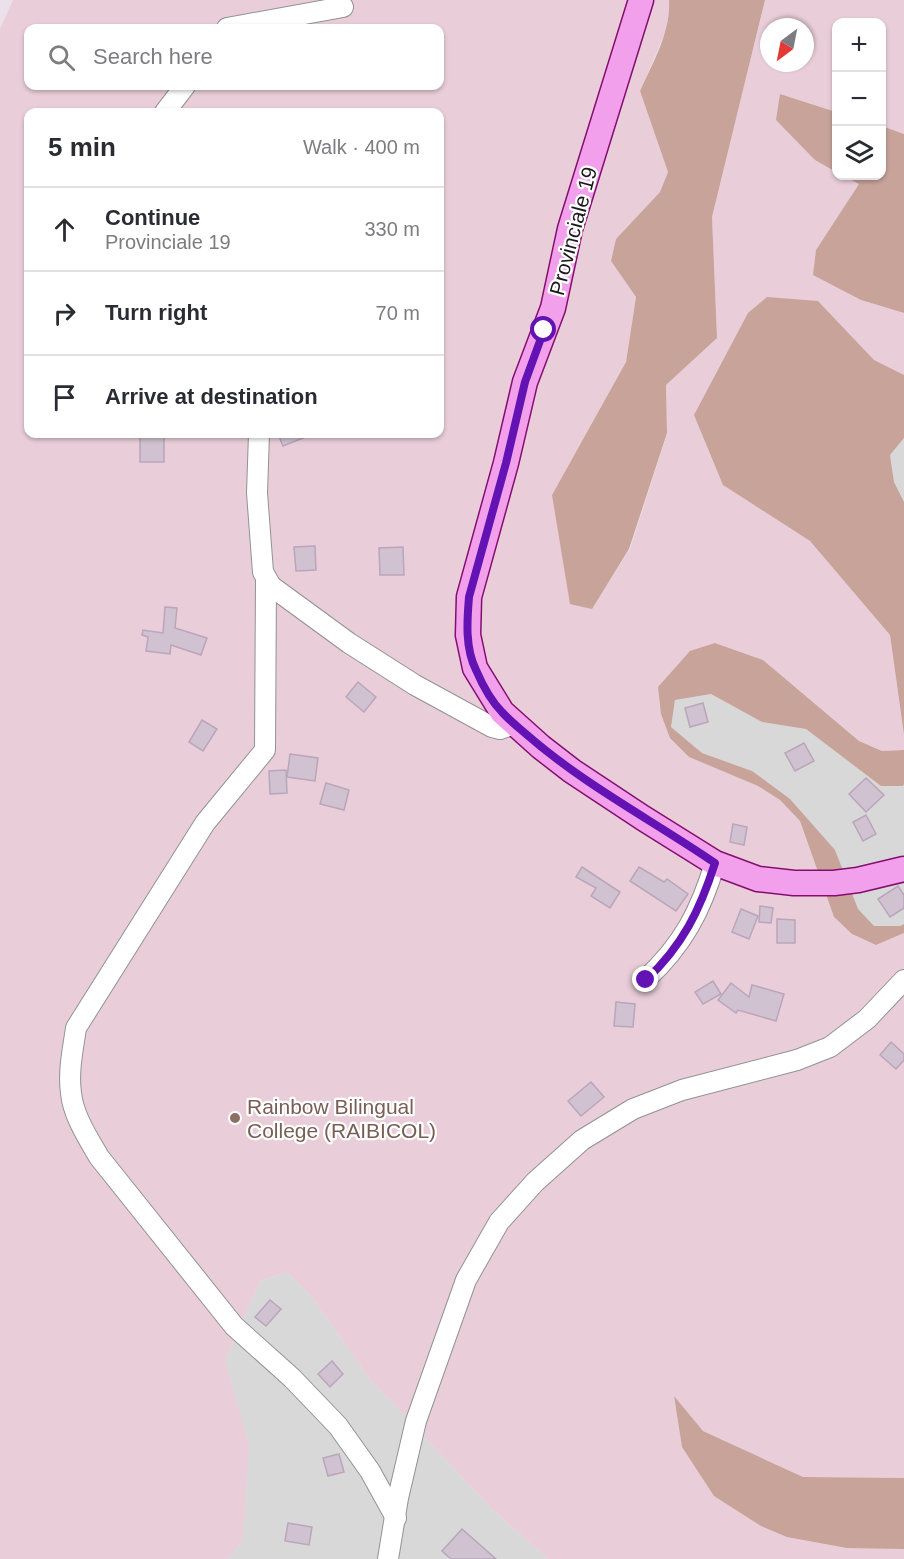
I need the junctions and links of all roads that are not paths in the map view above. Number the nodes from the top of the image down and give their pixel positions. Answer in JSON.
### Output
{"nodes":[{"id":1,"x":641,"y":0,"type":"edge"},
{"id":2,"x":343,"y":7,"type":"dead end"},
{"id":3,"x":249,"y":24,"type":"edge"},
{"id":4,"x":182,"y":90,"type":"edge"},
{"id":5,"x":168,"y":108,"type":"edge"},
{"id":6,"x":259,"y":438,"type":"edge"},
{"id":7,"x":266,"y":579,"type":"junction"},
{"id":8,"x":515,"y":724,"type":"junction"},
{"id":9,"x":715,"y":863,"type":"junction"},
{"id":10,"x":904,"y":869,"type":"edge"},
{"id":11,"x":646,"y":980,"type":"dead end"},
{"id":12,"x":904,"y":980,"type":"edge"},
{"id":13,"x":396,"y":1518,"type":"junction"},
{"id":14,"x":388,"y":1559,"type":"edge"}],
"edges":[{"from":1,"to":8,"type":"main road","name":"Provinciale 19"},
{"from":2,"to":3,"type":"street"},
{"from":4,"to":5,"type":"street"},
{"from":6,"to":7,"type":"street"},
{"from":7,"to":8,"type":"street"},
{"from":7,"to":13,"type":"street"},
{"from":8,"to":9,"type":"main road","name":"Provinciale 19"},
{"from":9,"to":10,"type":"main road","name":"Provinciale 19"},
{"from":9,"to":11,"type":"street"},
{"from":12,"to":13,"type":"street"},
{"from":13,"to":14,"type":"street"}]}
